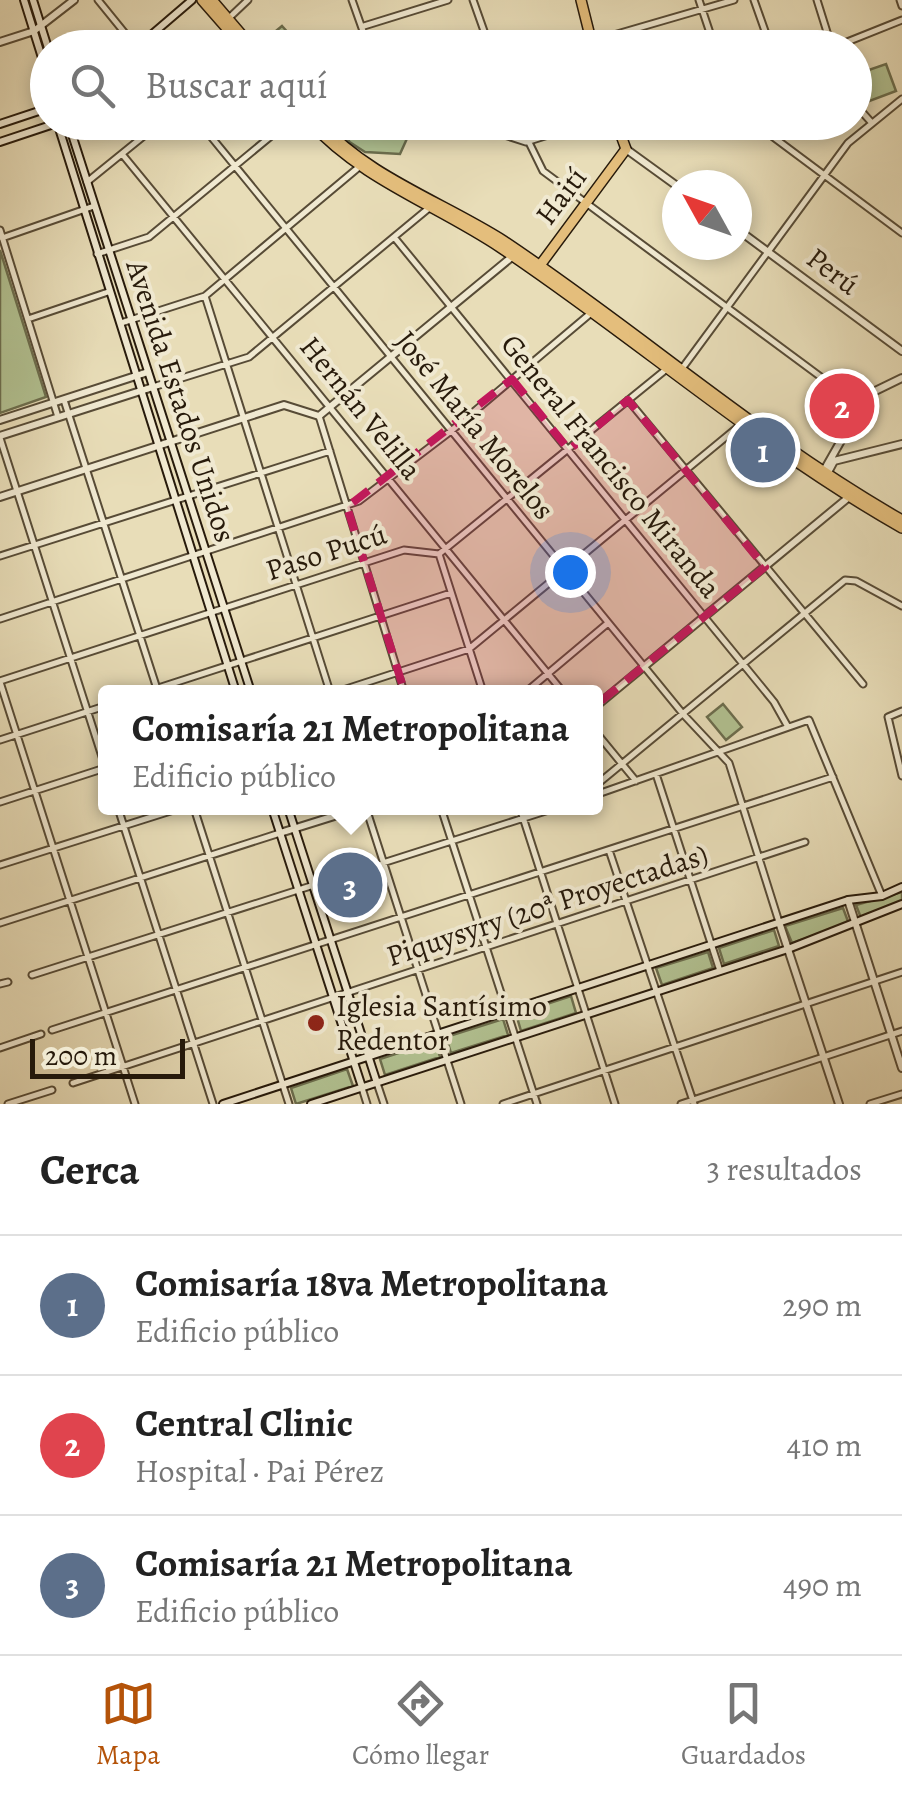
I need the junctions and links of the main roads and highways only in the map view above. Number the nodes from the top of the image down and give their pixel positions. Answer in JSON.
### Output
{"nodes":[{"id":1,"x":24,"y":0,"type":"edge"},
{"id":2,"x":33,"y":0,"type":"edge"},
{"id":3,"x":74,"y":0,"type":"edge"},
{"id":4,"x":192,"y":0,"type":"edge"},
{"id":5,"x":202,"y":0,"type":"edge"},
{"id":6,"x":212,"y":0,"type":"edge"},
{"id":7,"x":581,"y":0,"type":"edge"},
{"id":8,"x":38,"y":28,"type":"junction"},
{"id":9,"x":33,"y":30,"type":"edge"},
{"id":10,"x":156,"y":30,"type":"edge"},
{"id":11,"x":228,"y":30,"type":"edge"},
{"id":12,"x":238,"y":30,"type":"edge"},
{"id":13,"x":588,"y":30,"type":"edge"},
{"id":14,"x":30,"y":31,"type":"edge"},
{"id":15,"x":0,"y":42,"type":"edge"},
{"id":16,"x":30,"y":114,"type":"edge"},
{"id":17,"x":0,"y":124,"type":"edge"},
{"id":18,"x":30,"y":130,"type":"edge"},
{"id":19,"x":63,"y":140,"type":"edge"},
{"id":20,"x":74,"y":140,"type":"edge"},
{"id":21,"x":332,"y":140,"type":"edge"},
{"id":22,"x":622,"y":140,"type":"edge"},
{"id":23,"x":0,"y":142,"type":"edge"},
{"id":24,"x":334,"y":142,"type":"joint"},
{"id":25,"x":626,"y":150,"type":"junction"},
{"id":26,"x":362,"y":165,"type":"junction"},
{"id":27,"x":662,"y":175,"type":"edge"},
{"id":28,"x":752,"y":240,"type":"edge"},
{"id":29,"x":513,"y":256,"type":"junction"},
{"id":30,"x":537,"y":269,"type":"junction"},
{"id":31,"x":902,"y":350,"type":"edge"},
{"id":32,"x":148,"y":372,"type":"junction"},
{"id":33,"x":134,"y":376,"type":"junction"},
{"id":34,"x":902,"y":378,"type":"edge"},
{"id":35,"x":152,"y":387,"type":"junction"},
{"id":36,"x":139,"y":392,"type":"junction"},
{"id":37,"x":0,"y":420,"type":"edge"},
{"id":38,"x":0,"y":437,"type":"edge"},
{"id":39,"x":841,"y":439,"type":"junction"},
{"id":40,"x":170,"y":442,"type":"junction"},
{"id":41,"x":902,"y":444,"type":"edge"},
{"id":42,"x":157,"y":446,"type":"junction"},
{"id":43,"x":852,"y":456,"type":"junction"},
{"id":44,"x":823,"y":478,"type":"junction"},
{"id":45,"x":851,"y":495,"type":"junction"},
{"id":46,"x":0,"y":497,"type":"edge"},
{"id":47,"x":902,"y":524,"type":"edge"},
{"id":48,"x":234,"y":685,"type":"edge"},
{"id":49,"x":249,"y":685,"type":"edge"},
{"id":50,"x":603,"y":700,"type":"edge"},
{"id":51,"x":274,"y":815,"type":"edge"},
{"id":52,"x":290,"y":815,"type":"edge"},
{"id":53,"x":339,"y":815,"type":"edge"},
{"id":54,"x":295,"y":828,"type":"junction"},
{"id":55,"x":280,"y":833,"type":"junction"},
{"id":56,"x":902,"y":887,"type":"edge"},
{"id":57,"x":848,"y":900,"type":"junction"},
{"id":58,"x":902,"y":904,"type":"edge"},
{"id":59,"x":779,"y":922,"type":"junction"},
{"id":60,"x":856,"y":925,"type":"junction"},
{"id":61,"x":788,"y":948,"type":"junction"},
{"id":62,"x":368,"y":1056,"type":"junction"},
{"id":63,"x":354,"y":1061,"type":"junction"},
{"id":64,"x":902,"y":1068,"type":"edge"},
{"id":65,"x":377,"y":1082,"type":"junction"},
{"id":66,"x":362,"y":1088,"type":"junction"},
{"id":67,"x":222,"y":1104,"type":"edge"},
{"id":68,"x":312,"y":1104,"type":"edge"},
{"id":69,"x":838,"y":1104,"type":"edge"}],
"edges":[{"from":1,"to":8,"type":"main road"},
{"from":2,"to":8,"type":"main road"},
{"from":3,"to":8,"type":"main road"},
{"from":4,"to":10,"type":"main road"},
{"from":5,"to":11,"type":"main road"},
{"from":6,"to":12,"type":"main road"},
{"from":7,"to":13,"type":"main road"},
{"from":8,"to":9,"type":"main road"},
{"from":14,"to":15,"type":"main road"},
{"from":16,"to":17,"type":"main road"},
{"from":18,"to":23,"type":"main road"},
{"from":19,"to":33,"type":"main road","name":"Avenida Estados Unidos"},
{"from":20,"to":32,"type":"main road","name":"Avenida Estados Unidos"},
{"from":21,"to":24,"type":"main road"},
{"from":22,"to":25,"type":"main road"},
{"from":24,"to":26,"type":"main road"},
{"from":25,"to":27,"type":"main road"},
{"from":25,"to":30,"type":"main road","name":"Haití"},
{"from":26,"to":29,"type":"main road"},
{"from":26,"to":30,"type":"main road"},
{"from":28,"to":31,"type":"main road","name":"Perú"},
{"from":29,"to":30,"type":"main road"},
{"from":29,"to":40,"type":"main road"},
{"from":30,"to":44,"type":"main road"},
{"from":32,"to":33,"type":"main road"},
{"from":32,"to":35,"type":"main road","name":"Avenida Estados Unidos"},
{"from":33,"to":36,"type":"main road","name":"Avenida Estados Unidos"},
{"from":33,"to":37,"type":"main road"},
{"from":34,"to":39,"type":"main road"},
{"from":35,"to":36,"type":"main road"},
{"from":35,"to":40,"type":"main road","name":"Avenida Estados Unidos"},
{"from":36,"to":38,"type":"main road"},
{"from":36,"to":42,"type":"main road","name":"Avenida Estados Unidos"},
{"from":39,"to":43,"type":"main road"},
{"from":39,"to":44,"type":"main road"},
{"from":40,"to":42,"type":"main road"},
{"from":40,"to":49,"type":"main road","name":"Avenida Estados Unidos"},
{"from":41,"to":43,"type":"main road"},
{"from":42,"to":46,"type":"main road"},
{"from":42,"to":48,"type":"main road","name":"Avenida Estados Unidos"},
{"from":43,"to":44,"type":"main road"},
{"from":44,"to":45,"type":"main road"},
{"from":45,"to":47,"type":"main road"},
{"from":45,"to":50,"type":"main road"},
{"from":51,"to":55,"type":"main road"},
{"from":52,"to":54,"type":"main road"},
{"from":53,"to":54,"type":"main road"},
{"from":54,"to":55,"type":"main road"},
{"from":54,"to":62,"type":"main road"},
{"from":55,"to":63,"type":"main road"},
{"from":56,"to":57,"type":"main road"},
{"from":57,"to":59,"type":"main road"},
{"from":57,"to":60,"type":"main road"},
{"from":58,"to":60,"type":"main road"},
{"from":59,"to":61,"type":"main road"},
{"from":59,"to":62,"type":"main road"},
{"from":60,"to":61,"type":"main road"},
{"from":60,"to":64,"type":"main road"},
{"from":61,"to":65,"type":"main road"},
{"from":61,"to":69,"type":"main road"},
{"from":62,"to":63,"type":"main road"},
{"from":62,"to":65,"type":"main road"},
{"from":63,"to":66,"type":"main road"},
{"from":63,"to":67,"type":"main road"},
{"from":65,"to":66,"type":"main road"},
{"from":66,"to":68,"type":"main road"}]}
